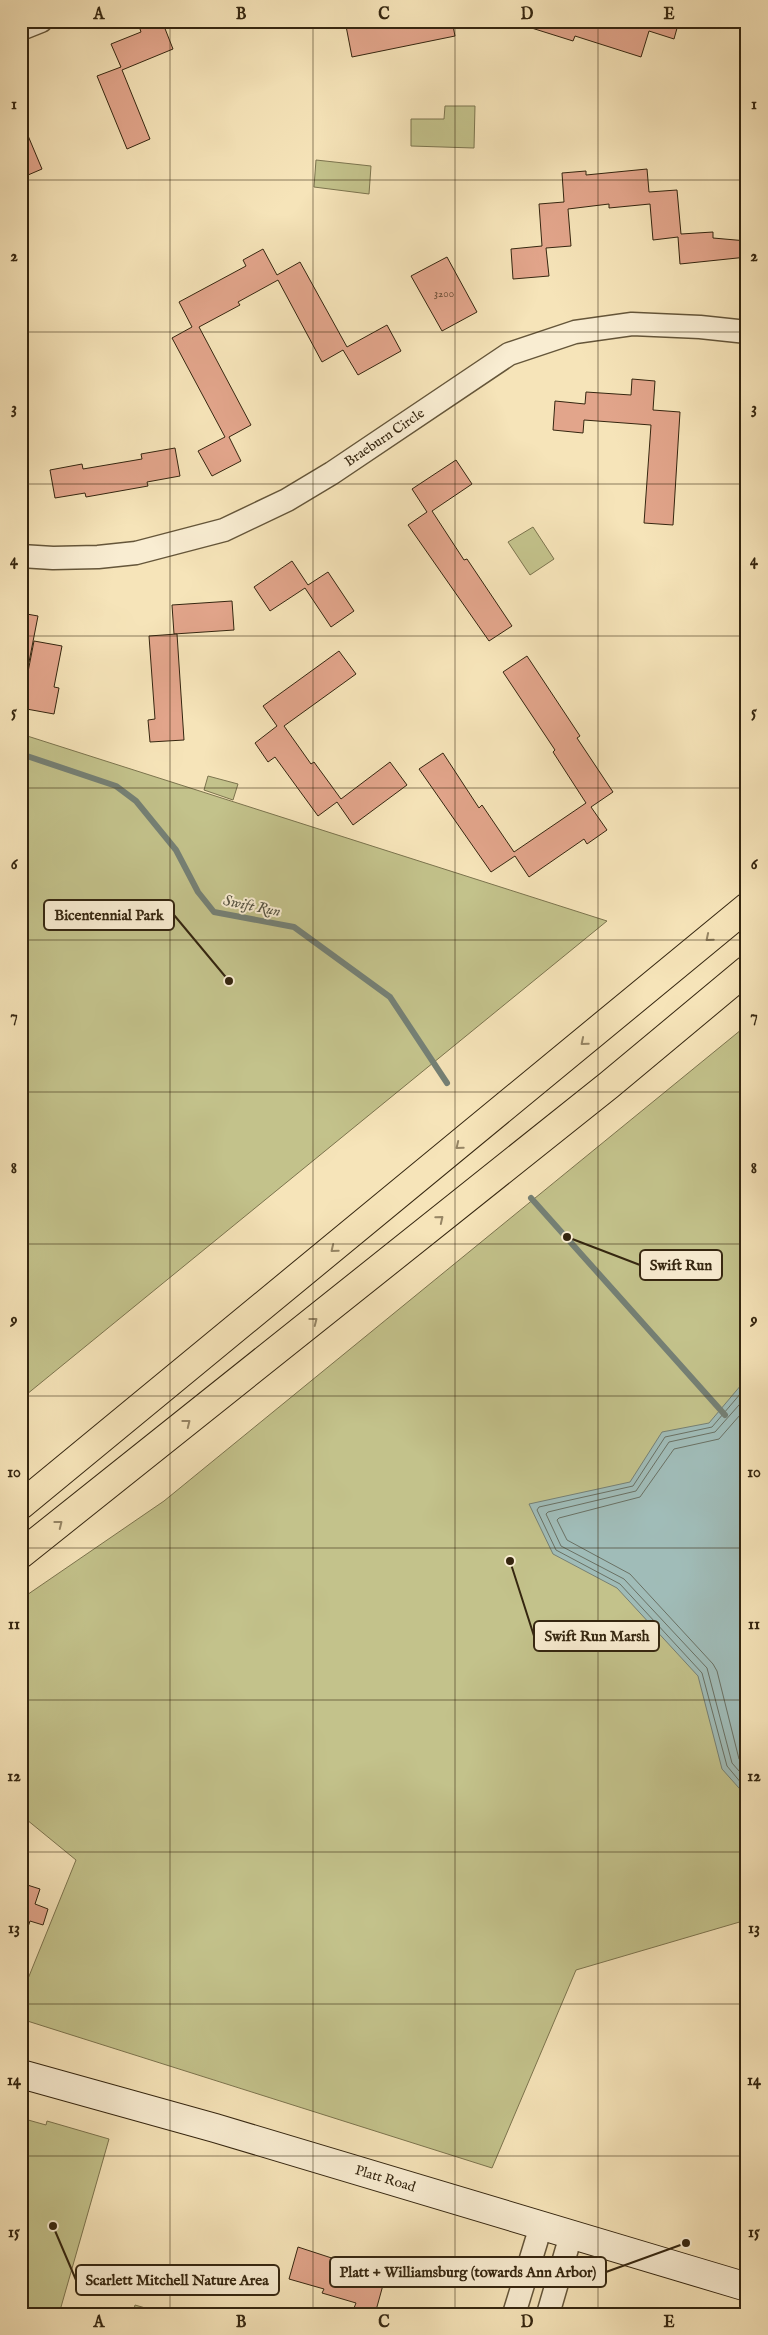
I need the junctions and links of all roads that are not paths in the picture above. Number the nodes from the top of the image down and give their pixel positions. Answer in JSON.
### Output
{"nodes":[{"id":1,"x":41,"y":21,"type":"edge"},
{"id":2,"x":21,"y":29,"type":"edge"},
{"id":3,"x":747,"y":332,"type":"edge"},
{"id":4,"x":21,"y":556,"type":"edge"},
{"id":5,"x":747,"y":907,"type":"edge"},
{"id":6,"x":747,"y":970,"type":"edge"},
{"id":7,"x":21,"y":1506,"type":"edge"},
{"id":8,"x":21,"y":1554,"type":"edge"},
{"id":9,"x":21,"y":2074,"type":"edge"},
{"id":10,"x":541,"y":2226,"type":"junction"},
{"id":11,"x":571,"y":2235,"type":"junction"},
{"id":12,"x":747,"y":2288,"type":"edge"},
{"id":13,"x":514,"y":2314,"type":"edge"},
{"id":14,"x":548,"y":2314,"type":"edge"}],
"edges":[{"from":1,"to":2,"type":"street"},
{"from":3,"to":4,"type":"street","name":"Braeburn Circle"},
{"from":5,"to":7,"type":"highway","one_way":true},
{"from":8,"to":6,"type":"highway","one_way":true},
{"from":9,"to":10,"type":"main road","name":"Platt Road"},
{"from":10,"to":11,"type":"main road","name":"Platt Road"},
{"from":10,"to":13,"type":"street"},
{"from":11,"to":12,"type":"main road","name":"Platt Road"},
{"from":11,"to":14,"type":"street"}]}
